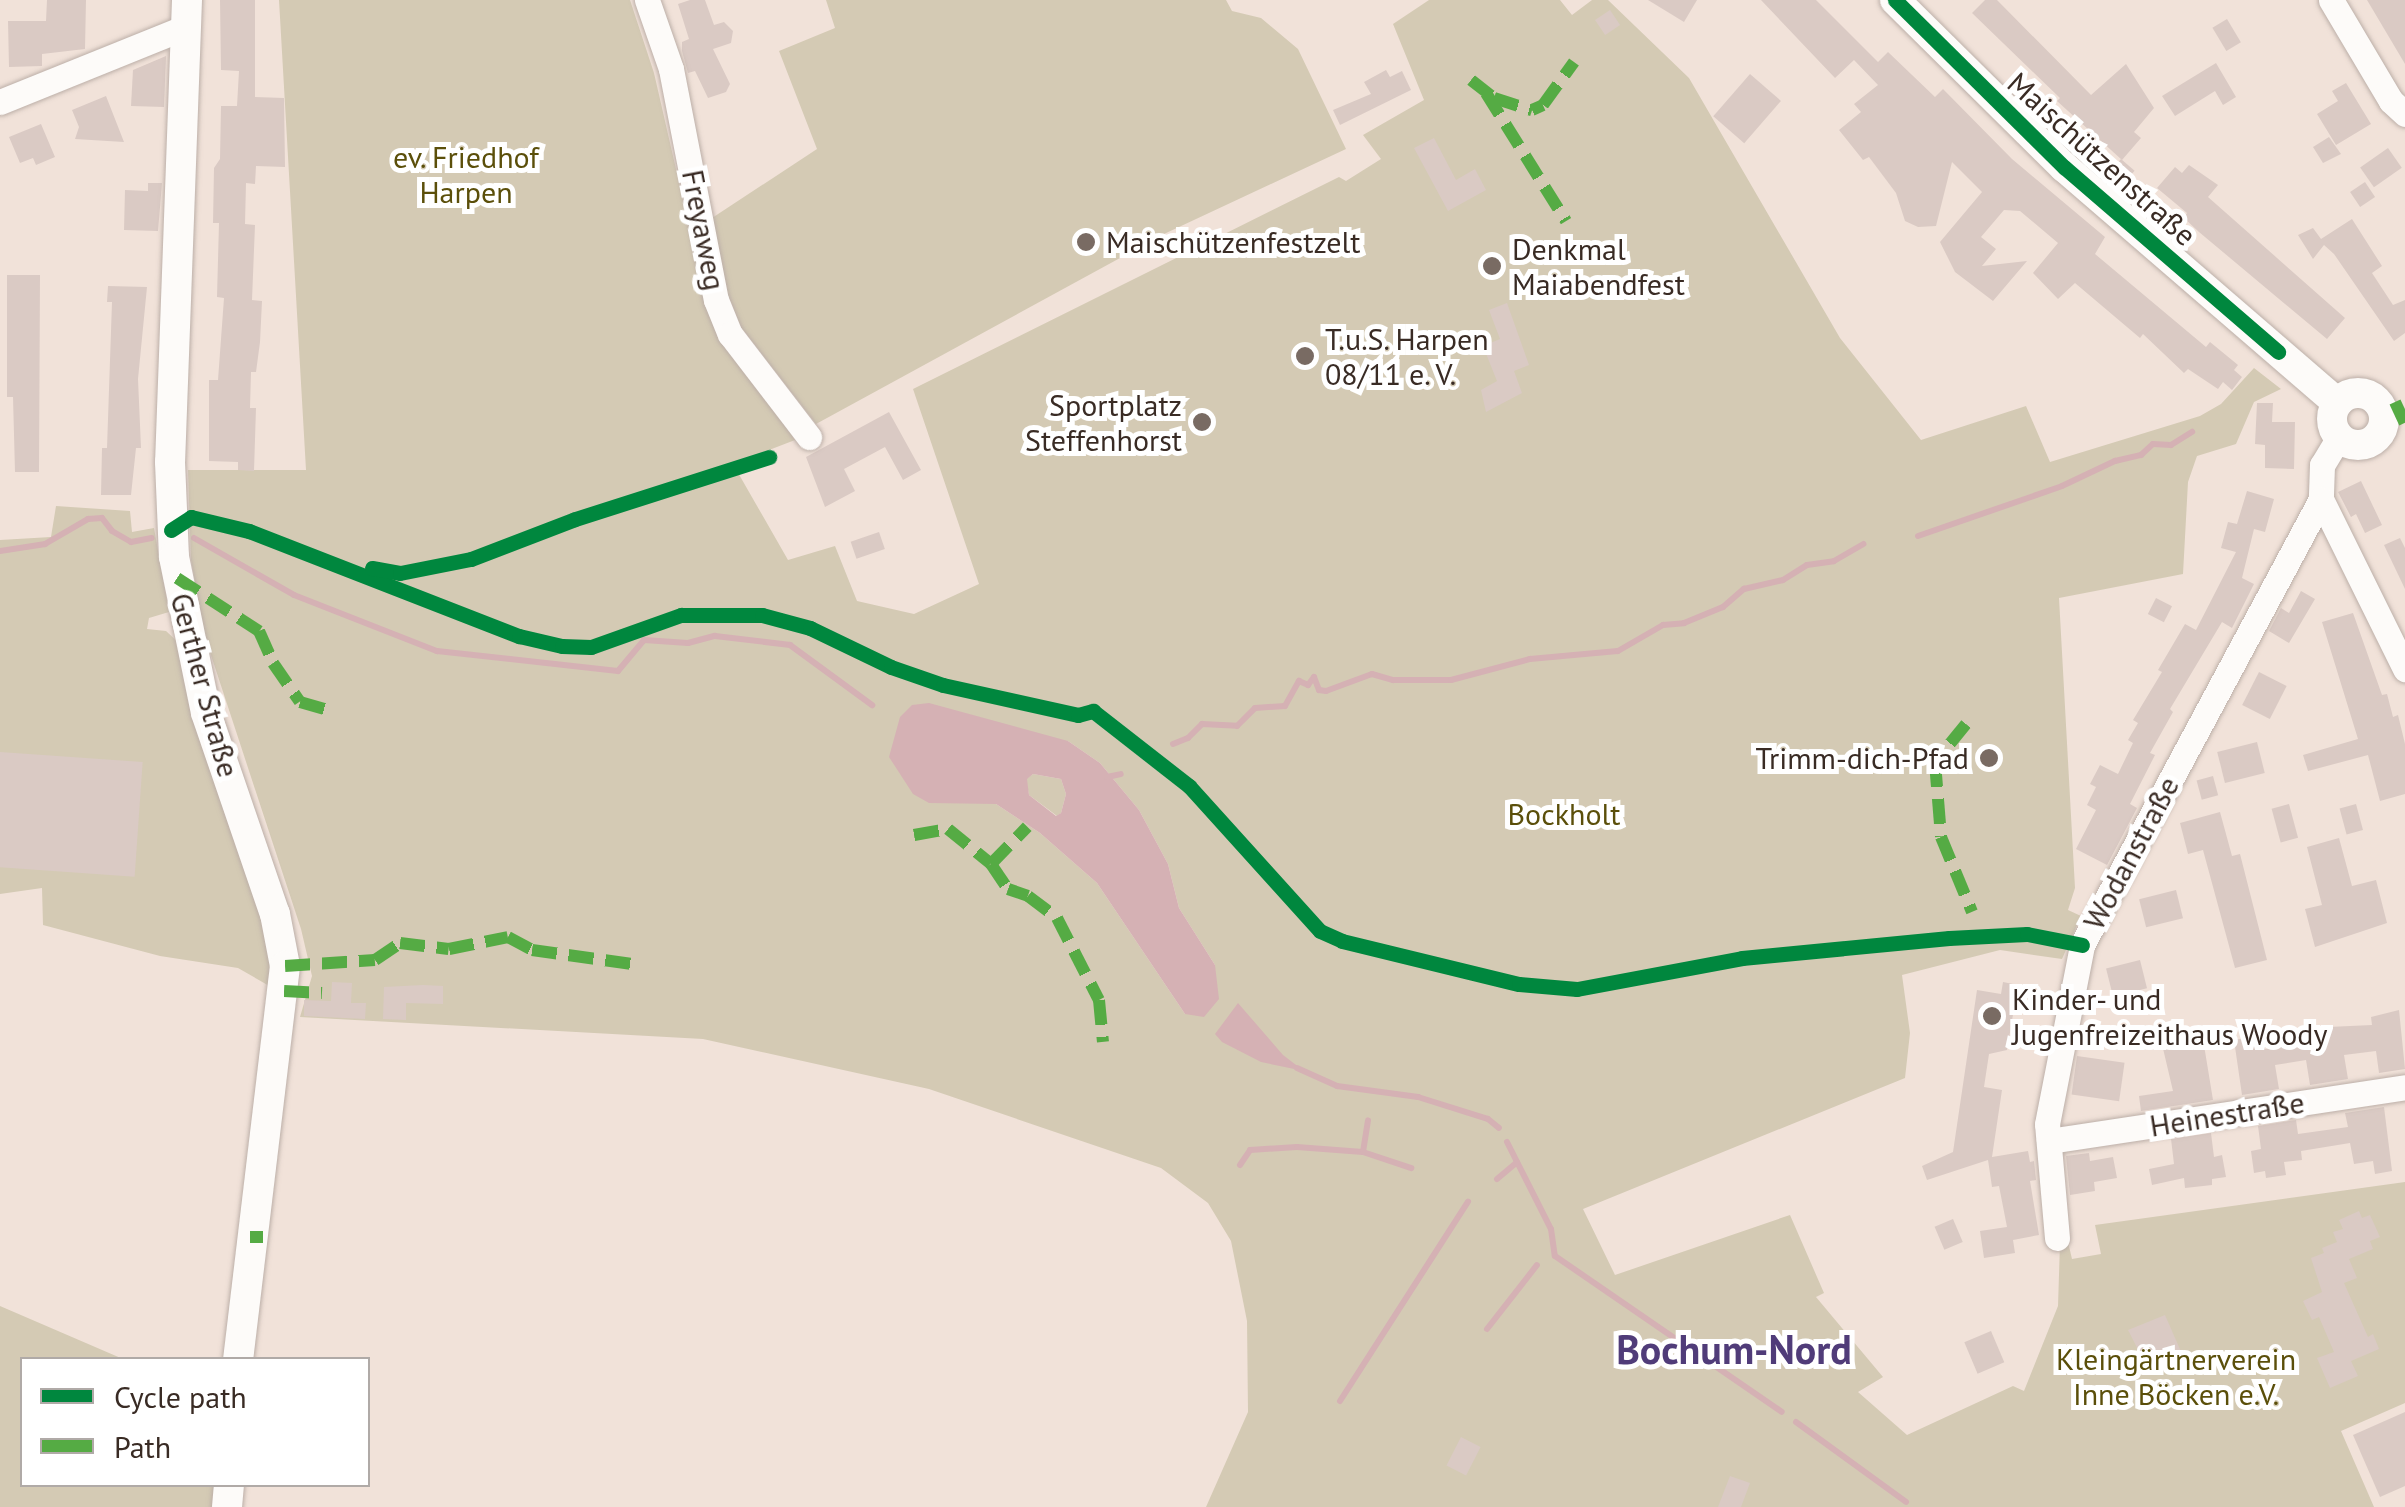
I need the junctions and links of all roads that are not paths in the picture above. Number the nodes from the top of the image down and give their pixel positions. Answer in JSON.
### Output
{"nodes":[{"id":1,"x":647,"y":0,"type":"edge"},
{"id":2,"x":1895,"y":0,"type":"edge"},
{"id":3,"x":2331,"y":0,"type":"edge"},
{"id":4,"x":187,"y":13,"type":"edge"},
{"id":5,"x":0,"y":102,"type":"edge"},
{"id":6,"x":2405,"y":114,"type":"edge"},
{"id":7,"x":2393,"y":402,"type":"edge"},
{"id":8,"x":2336,"y":403,"type":"junction"},
{"id":9,"x":2338,"y":436,"type":"junction"},
{"id":10,"x":809,"y":437,"type":"dead end"},
{"id":11,"x":2321,"y":499,"type":"junction"},
{"id":12,"x":2405,"y":670,"type":"edge"},
{"id":13,"x":2405,"y":1087,"type":"edge"},
{"id":14,"x":2049,"y":1141,"type":"junction"},
{"id":15,"x":2056,"y":1238,"type":"dead end"},
{"id":16,"x":238,"y":1357,"type":"edge"}],
"edges":[{"from":1,"to":10,"type":"street","name":"Freyaweg"},
{"from":2,"to":8,"type":"street","name":"Maischützenstraße"},
{"from":3,"to":6,"type":"street"},
{"from":4,"to":5,"type":"street"},
{"from":4,"to":16,"type":"street","name":"Gerther Straße"},
{"from":7,"to":8,"type":"street"},
{"from":7,"to":9,"type":"street"},
{"from":8,"to":9,"type":"street"},
{"from":9,"to":11,"type":"street","name":"Wodanstraße"},
{"from":11,"to":12,"type":"street"},
{"from":11,"to":14,"type":"street","name":"Wodanstraße"},
{"from":13,"to":14,"type":"street","name":"Heinestraße"},
{"from":14,"to":15,"type":"street","name":"Wodanstraße"}]}
